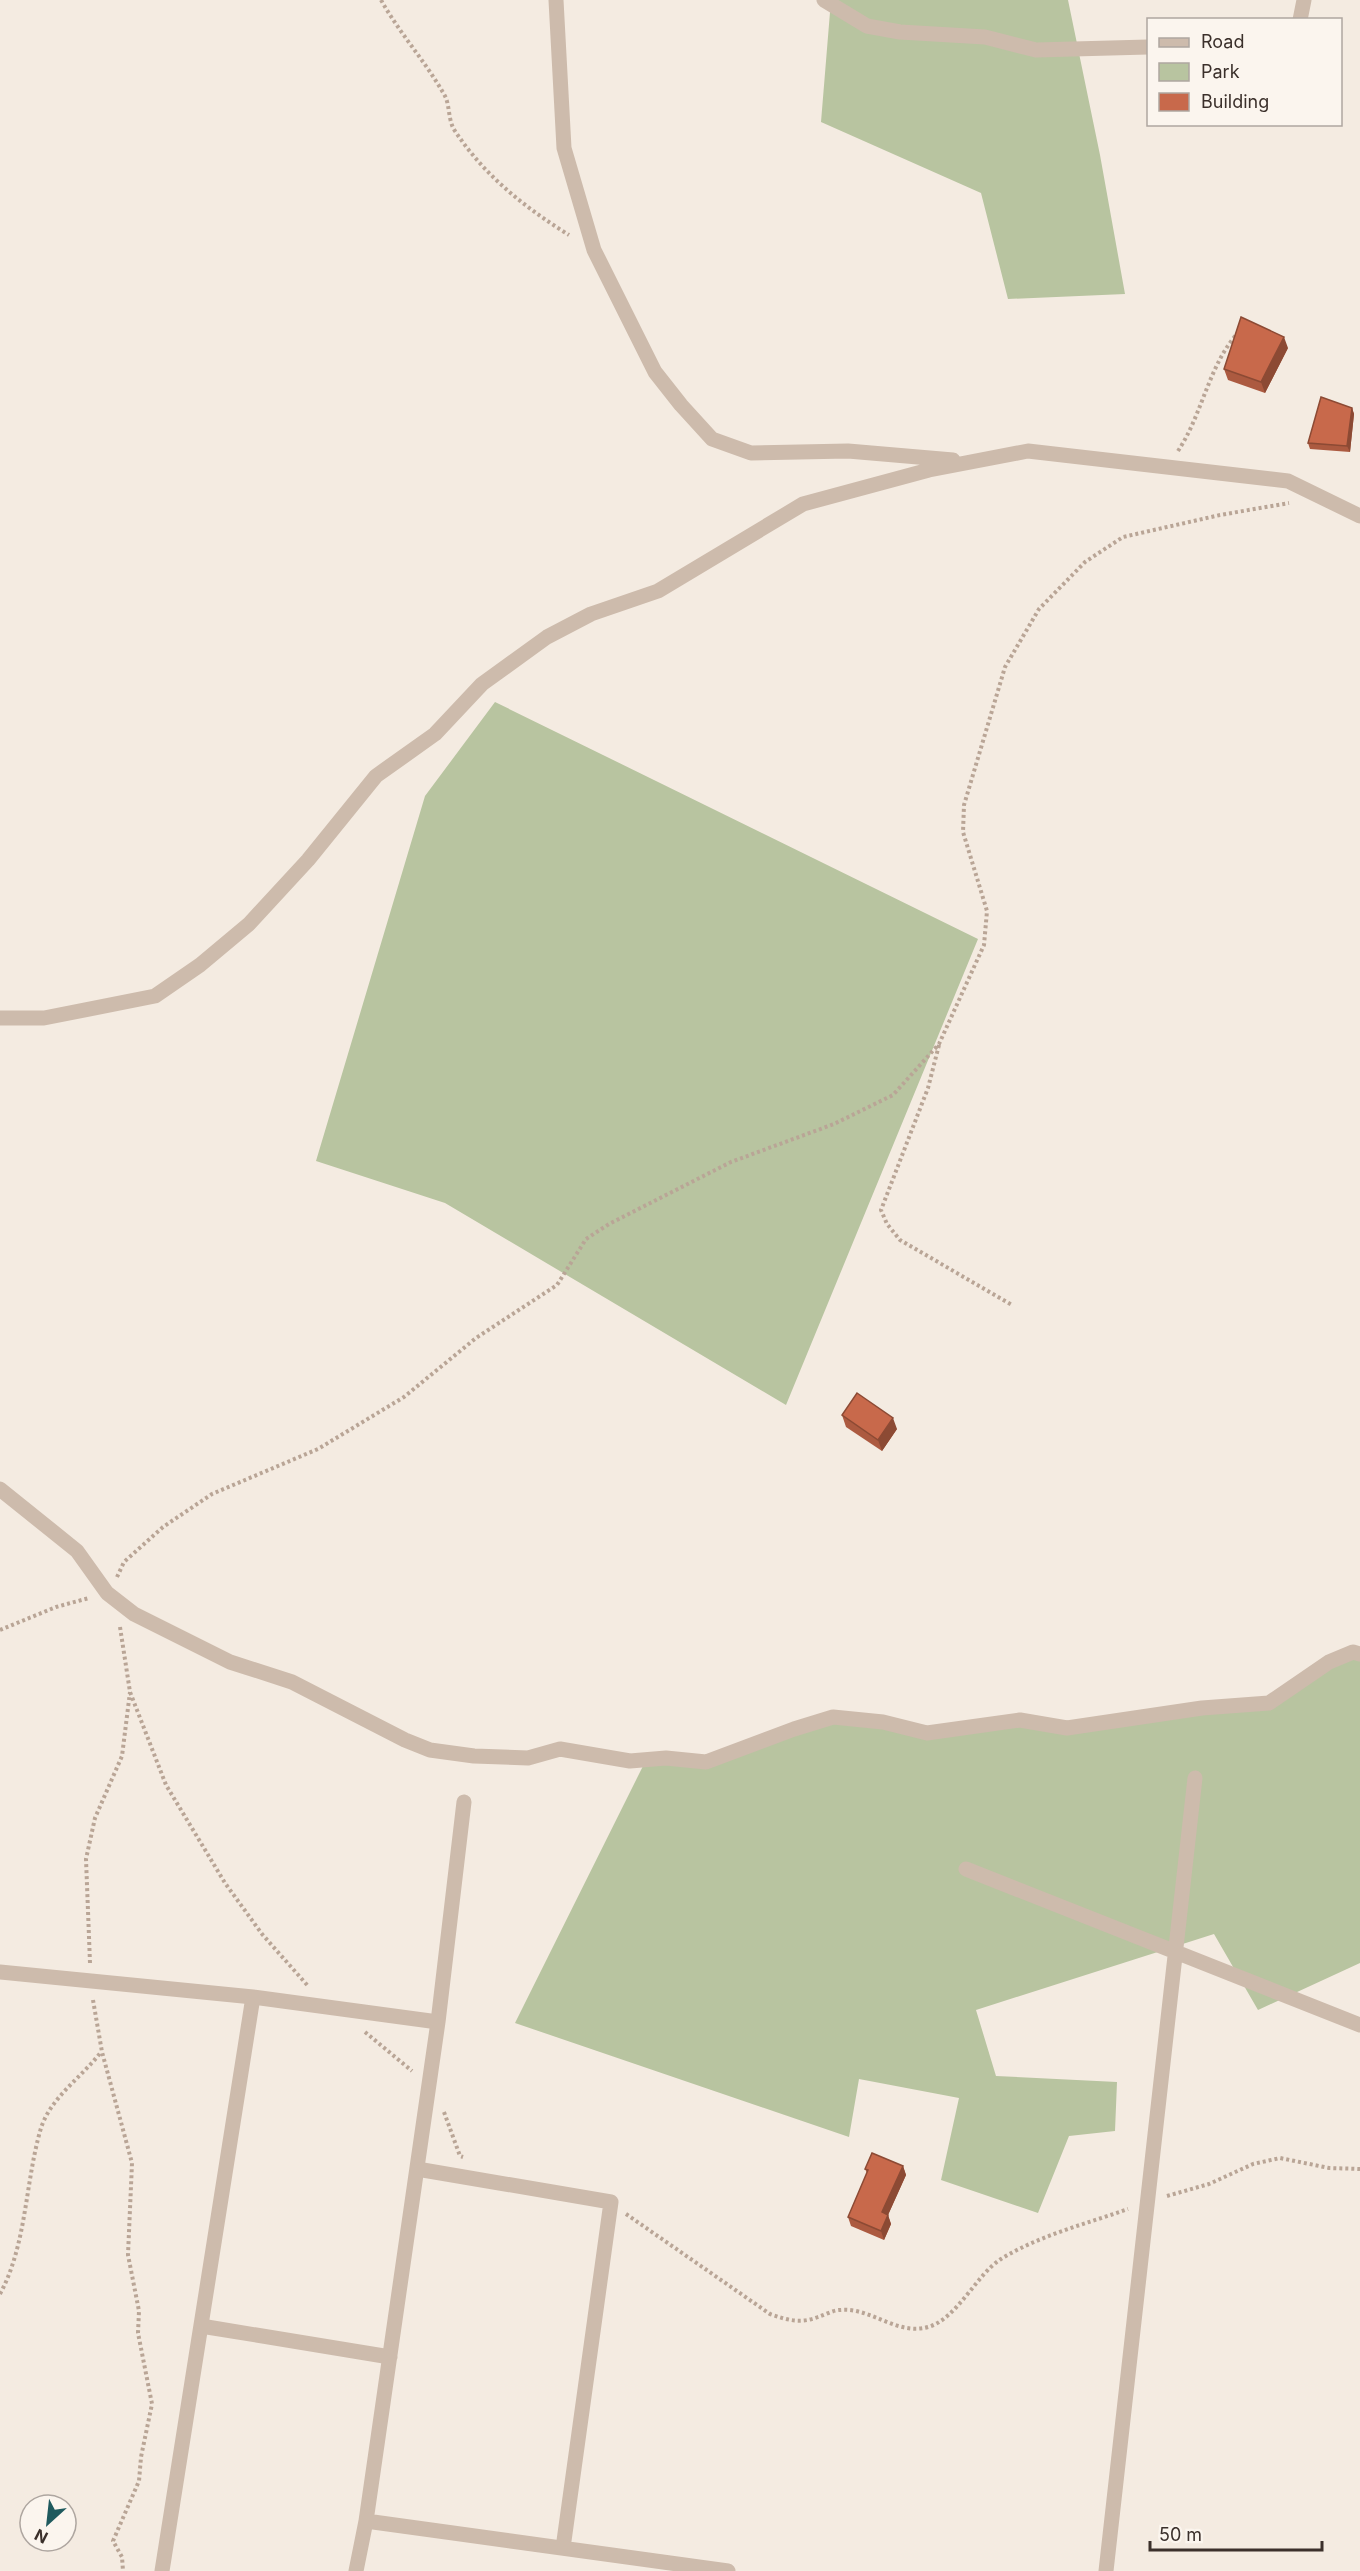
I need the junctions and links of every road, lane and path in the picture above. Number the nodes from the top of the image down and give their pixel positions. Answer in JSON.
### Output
{"nodes":[{"id":1,"x":381,"y":0,"type":"edge"},
{"id":2,"x":556,"y":0,"type":"edge"},
{"id":3,"x":824,"y":0,"type":"edge"},
{"id":4,"x":1304,"y":0,"type":"edge"},
{"id":5,"x":1300,"y":18,"type":"edge"},
{"id":6,"x":1147,"y":46,"type":"edge"},
{"id":7,"x":594,"y":250,"type":"junction"},
{"id":8,"x":1240,"y":330,"type":"edge"},
{"id":9,"x":972,"y":462,"type":"junction"},
{"id":10,"x":1167,"y":466,"type":"junction"},
{"id":11,"x":1329,"y":501,"type":"junction"},
{"id":12,"x":1360,"y":516,"type":"edge"},
{"id":13,"x":0,"y":1018,"type":"edge"},
{"id":14,"x":939,"y":1044,"type":"junction"},
{"id":15,"x":1012,"y":1305,"type":"dead end"},
{"id":16,"x":0,"y":1489,"type":"edge"},
{"id":17,"x":107,"y":1593,"type":"junction"},
{"id":18,"x":0,"y":1630,"type":"edge"},
{"id":19,"x":1360,"y":1654,"type":"edge"},
{"id":20,"x":130,"y":1692,"type":"junction"},
{"id":21,"x":1195,"y":1778,"type":"dead end"},
{"id":22,"x":464,"y":1802,"type":"dead end"},
{"id":23,"x":966,"y":1869,"type":"dead end"},
{"id":24,"x":1176,"y":1952,"type":"junction"},
{"id":25,"x":0,"y":1972,"type":"edge"},
{"id":26,"x":90,"y":1981,"type":"junction"},
{"id":27,"x":253,"y":1996,"type":"junction"},
{"id":28,"x":326,"y":2006,"type":"junction"},
{"id":29,"x":438,"y":2022,"type":"junction"},
{"id":30,"x":1360,"y":2025,"type":"edge"},
{"id":31,"x":362,"y":2031,"type":"dead end"},
{"id":32,"x":102,"y":2052,"type":"junction"},
{"id":33,"x":429,"y":2086,"type":"junction"},
{"id":34,"x":471,"y":2158,"type":"dead end"},
{"id":35,"x":417,"y":2169,"type":"junction"},
{"id":36,"x":1360,"y":2169,"type":"edge"},
{"id":37,"x":611,"y":2202,"type":"junction"},
{"id":38,"x":1148,"y":2202,"type":"junction"},
{"id":39,"x":0,"y":2294,"type":"edge"},
{"id":40,"x":201,"y":2326,"type":"junction"},
{"id":41,"x":390,"y":2357,"type":"junction"},
{"id":42,"x":366,"y":2521,"type":"junction"},
{"id":43,"x":563,"y":2548,"type":"junction"},
{"id":44,"x":123,"y":2571,"type":"edge"},
{"id":45,"x":162,"y":2571,"type":"edge"},
{"id":46,"x":356,"y":2571,"type":"edge"},
{"id":47,"x":728,"y":2571,"type":"edge"},
{"id":48,"x":1106,"y":2571,"type":"edge"}],
"edges":[{"from":1,"to":7,"type":"path"},
{"from":2,"to":7,"type":"street"},
{"from":3,"to":6,"type":"street"},
{"from":4,"to":5,"type":"street"},
{"from":7,"to":9,"type":"street"},
{"from":8,"to":10,"type":"path"},
{"from":9,"to":10,"type":"street"},
{"from":9,"to":13,"type":"street"},
{"from":10,"to":11,"type":"street"},
{"from":11,"to":12,"type":"street"},
{"from":11,"to":14,"type":"path"},
{"from":14,"to":15,"type":"path"},
{"from":14,"to":17,"type":"path"},
{"from":16,"to":17,"type":"street"},
{"from":17,"to":18,"type":"path"},
{"from":17,"to":19,"type":"street"},
{"from":17,"to":20,"type":"path"},
{"from":20,"to":26,"type":"path"},
{"from":20,"to":28,"type":"path"},
{"from":21,"to":24,"type":"street"},
{"from":22,"to":29,"type":"street"},
{"from":23,"to":24,"type":"street"},
{"from":24,"to":30,"type":"street"},
{"from":24,"to":38,"type":"street"},
{"from":25,"to":26,"type":"street"},
{"from":26,"to":27,"type":"street"},
{"from":26,"to":32,"type":"path"},
{"from":27,"to":28,"type":"street"},
{"from":27,"to":40,"type":"street"},
{"from":28,"to":29,"type":"street"},
{"from":29,"to":33,"type":"street"},
{"from":31,"to":33,"type":"path"},
{"from":32,"to":39,"type":"path"},
{"from":32,"to":44,"type":"path"},
{"from":33,"to":34,"type":"path"},
{"from":33,"to":35,"type":"street"},
{"from":35,"to":37,"type":"street"},
{"from":35,"to":41,"type":"street"},
{"from":36,"to":38,"type":"path"},
{"from":37,"to":38,"type":"path"},
{"from":37,"to":43,"type":"street"},
{"from":38,"to":48,"type":"street"},
{"from":40,"to":41,"type":"street"},
{"from":40,"to":45,"type":"street"},
{"from":41,"to":42,"type":"street"},
{"from":42,"to":43,"type":"street"},
{"from":42,"to":46,"type":"street"},
{"from":43,"to":47,"type":"street"}]}
